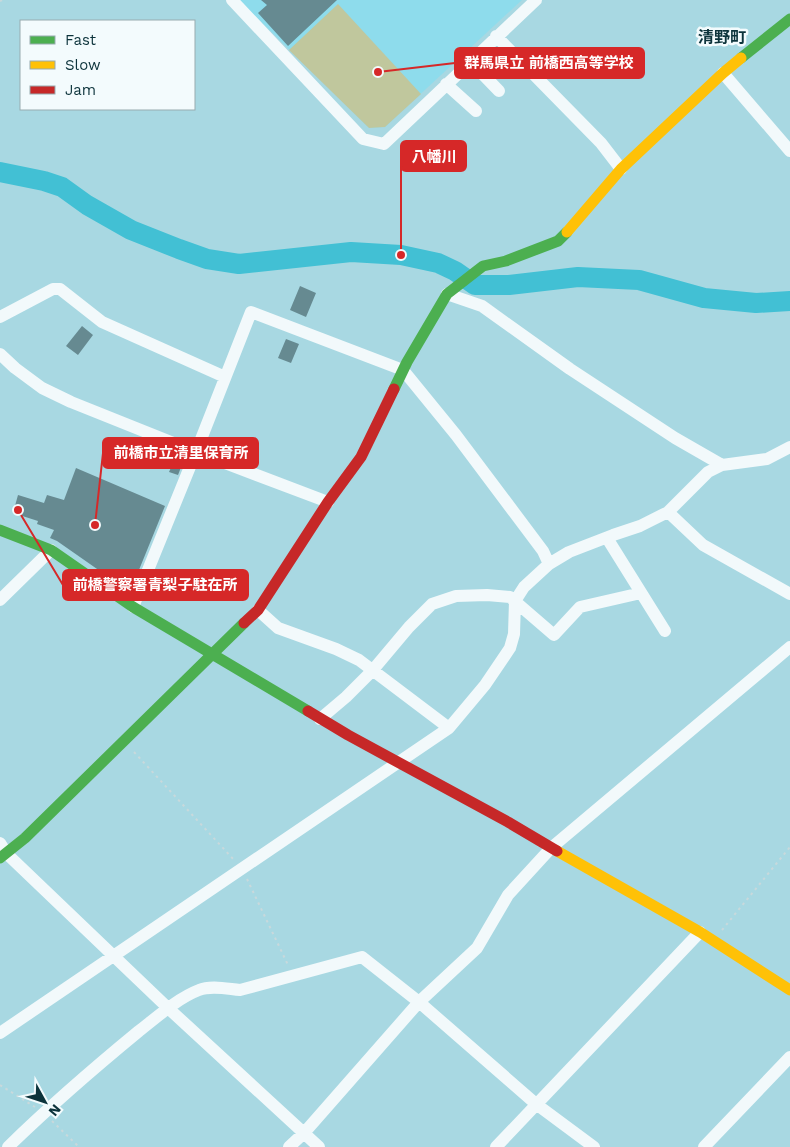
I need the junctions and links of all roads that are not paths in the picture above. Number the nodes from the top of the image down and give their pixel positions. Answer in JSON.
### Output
{"nodes":[{"id":1,"x":232,"y":0,"type":"edge"},
{"id":2,"x":536,"y":0,"type":"edge"},
{"id":3,"x":790,"y":19,"type":"edge"},
{"id":4,"x":496,"y":36,"type":"junction"},
{"id":5,"x":470,"y":61,"type":"junction"},
{"id":6,"x":723,"y":73,"type":"junction"},
{"id":7,"x":446,"y":84,"type":"junction"},
{"id":8,"x":499,"y":91,"type":"dead end"},
{"id":9,"x":476,"y":111,"type":"dead end"},
{"id":10,"x":790,"y":151,"type":"edge"},
{"id":11,"x":621,"y":169,"type":"junction"},
{"id":12,"x":447,"y":294,"type":"junction"},
{"id":13,"x":0,"y":317,"type":"edge"},
{"id":14,"x":0,"y":354,"type":"edge"},
{"id":15,"x":403,"y":370,"type":"junction"},
{"id":16,"x":224,"y":377,"type":"junction"},
{"id":17,"x":790,"y":447,"type":"edge"},
{"id":18,"x":196,"y":452,"type":"junction"},
{"id":19,"x":722,"y":465,"type":"junction"},
{"id":20,"x":328,"y":502,"type":"junction"},
{"id":21,"x":668,"y":512,"type":"junction"},
{"id":22,"x":0,"y":530,"type":"edge"},
{"id":23,"x":607,"y":538,"type":"junction"},
{"id":24,"x":51,"y":550,"type":"junction"},
{"id":25,"x":549,"y":564,"type":"junction"},
{"id":26,"x":641,"y":593,"type":"junction"},
{"id":27,"x":790,"y":594,"type":"edge"},
{"id":28,"x":0,"y":600,"type":"edge"},
{"id":29,"x":514,"y":601,"type":"junction"},
{"id":30,"x":133,"y":607,"type":"junction"},
{"id":31,"x":258,"y":610,"type":"junction"},
{"id":32,"x":665,"y":631,"type":"dead end"},
{"id":33,"x":790,"y":647,"type":"edge"},
{"id":34,"x":212,"y":655,"type":"junction"},
{"id":35,"x":372,"y":671,"type":"junction"},
{"id":36,"x":320,"y":718,"type":"junction"},
{"id":37,"x":450,"y":728,"type":"junction"},
{"id":38,"x":399,"y":762,"type":"junction"},
{"id":39,"x":551,"y":848,"type":"junction"},
{"id":40,"x":2,"y":852,"type":"edge"},
{"id":41,"x":700,"y":932,"type":"junction"},
{"id":42,"x":114,"y":956,"type":"junction"},
{"id":43,"x":790,"y":990,"type":"edge"},
{"id":44,"x":419,"y":1002,"type":"junction"},
{"id":45,"x":168,"y":1008,"type":"junction"},
{"id":46,"x":0,"y":1033,"type":"edge"},
{"id":47,"x":790,"y":1057,"type":"edge"},
{"id":48,"x":536,"y":1104,"type":"junction"},
{"id":49,"x":304,"y":1133,"type":"junction"},
{"id":50,"x":8,"y":1147,"type":"edge"},
{"id":51,"x":289,"y":1147,"type":"edge"},
{"id":52,"x":319,"y":1147,"type":"edge"},
{"id":53,"x":496,"y":1147,"type":"edge"},
{"id":54,"x":594,"y":1147,"type":"edge"},
{"id":55,"x":704,"y":1147,"type":"edge"}],
"edges":[{"from":1,"to":7,"type":"street"},
{"from":2,"to":4,"type":"street"},
{"from":3,"to":6,"type":"street"},
{"from":4,"to":5,"type":"street"},
{"from":4,"to":11,"type":"street"},
{"from":5,"to":7,"type":"street"},
{"from":5,"to":8,"type":"street"},
{"from":6,"to":10,"type":"street"},
{"from":6,"to":11,"type":"street"},
{"from":7,"to":9,"type":"street"},
{"from":11,"to":12,"type":"street"},
{"from":12,"to":15,"type":"street"},
{"from":12,"to":19,"type":"street"},
{"from":13,"to":16,"type":"street"},
{"from":14,"to":18,"type":"street"},
{"from":15,"to":16,"type":"street"},
{"from":15,"to":20,"type":"street"},
{"from":15,"to":25,"type":"street"},
{"from":16,"to":18,"type":"street"},
{"from":17,"to":19,"type":"street"},
{"from":18,"to":20,"type":"street"},
{"from":18,"to":30,"type":"street"},
{"from":19,"to":21,"type":"street"},
{"from":20,"to":31,"type":"street"},
{"from":21,"to":23,"type":"street"},
{"from":21,"to":27,"type":"street"},
{"from":22,"to":24,"type":"street"},
{"from":23,"to":25,"type":"street"},
{"from":23,"to":26,"type":"street"},
{"from":24,"to":28,"type":"street"},
{"from":24,"to":30,"type":"street"},
{"from":25,"to":29,"type":"street"},
{"from":26,"to":29,"type":"street"},
{"from":26,"to":32,"type":"street"},
{"from":29,"to":35,"type":"street"},
{"from":29,"to":37,"type":"street"},
{"from":30,"to":34,"type":"street"},
{"from":31,"to":34,"type":"street"},
{"from":31,"to":35,"type":"street"},
{"from":33,"to":39,"type":"street"},
{"from":34,"to":36,"type":"street"},
{"from":34,"to":40,"type":"street"},
{"from":35,"to":36,"type":"street"},
{"from":35,"to":37,"type":"street"},
{"from":36,"to":38,"type":"street"},
{"from":37,"to":38,"type":"street"},
{"from":38,"to":39,"type":"street"},
{"from":38,"to":42,"type":"street"},
{"from":39,"to":41,"type":"street"},
{"from":39,"to":44,"type":"street"},
{"from":40,"to":42,"type":"street"},
{"from":41,"to":43,"type":"street"},
{"from":41,"to":48,"type":"street"},
{"from":42,"to":45,"type":"street"},
{"from":42,"to":46,"type":"street"},
{"from":44,"to":45,"type":"street"},
{"from":44,"to":48,"type":"street"},
{"from":44,"to":49,"type":"street"},
{"from":45,"to":49,"type":"street"},
{"from":45,"to":50,"type":"street"},
{"from":47,"to":55,"type":"street"},
{"from":48,"to":53,"type":"street"},
{"from":48,"to":54,"type":"street"},
{"from":49,"to":51,"type":"street"},
{"from":49,"to":52,"type":"street"}]}
